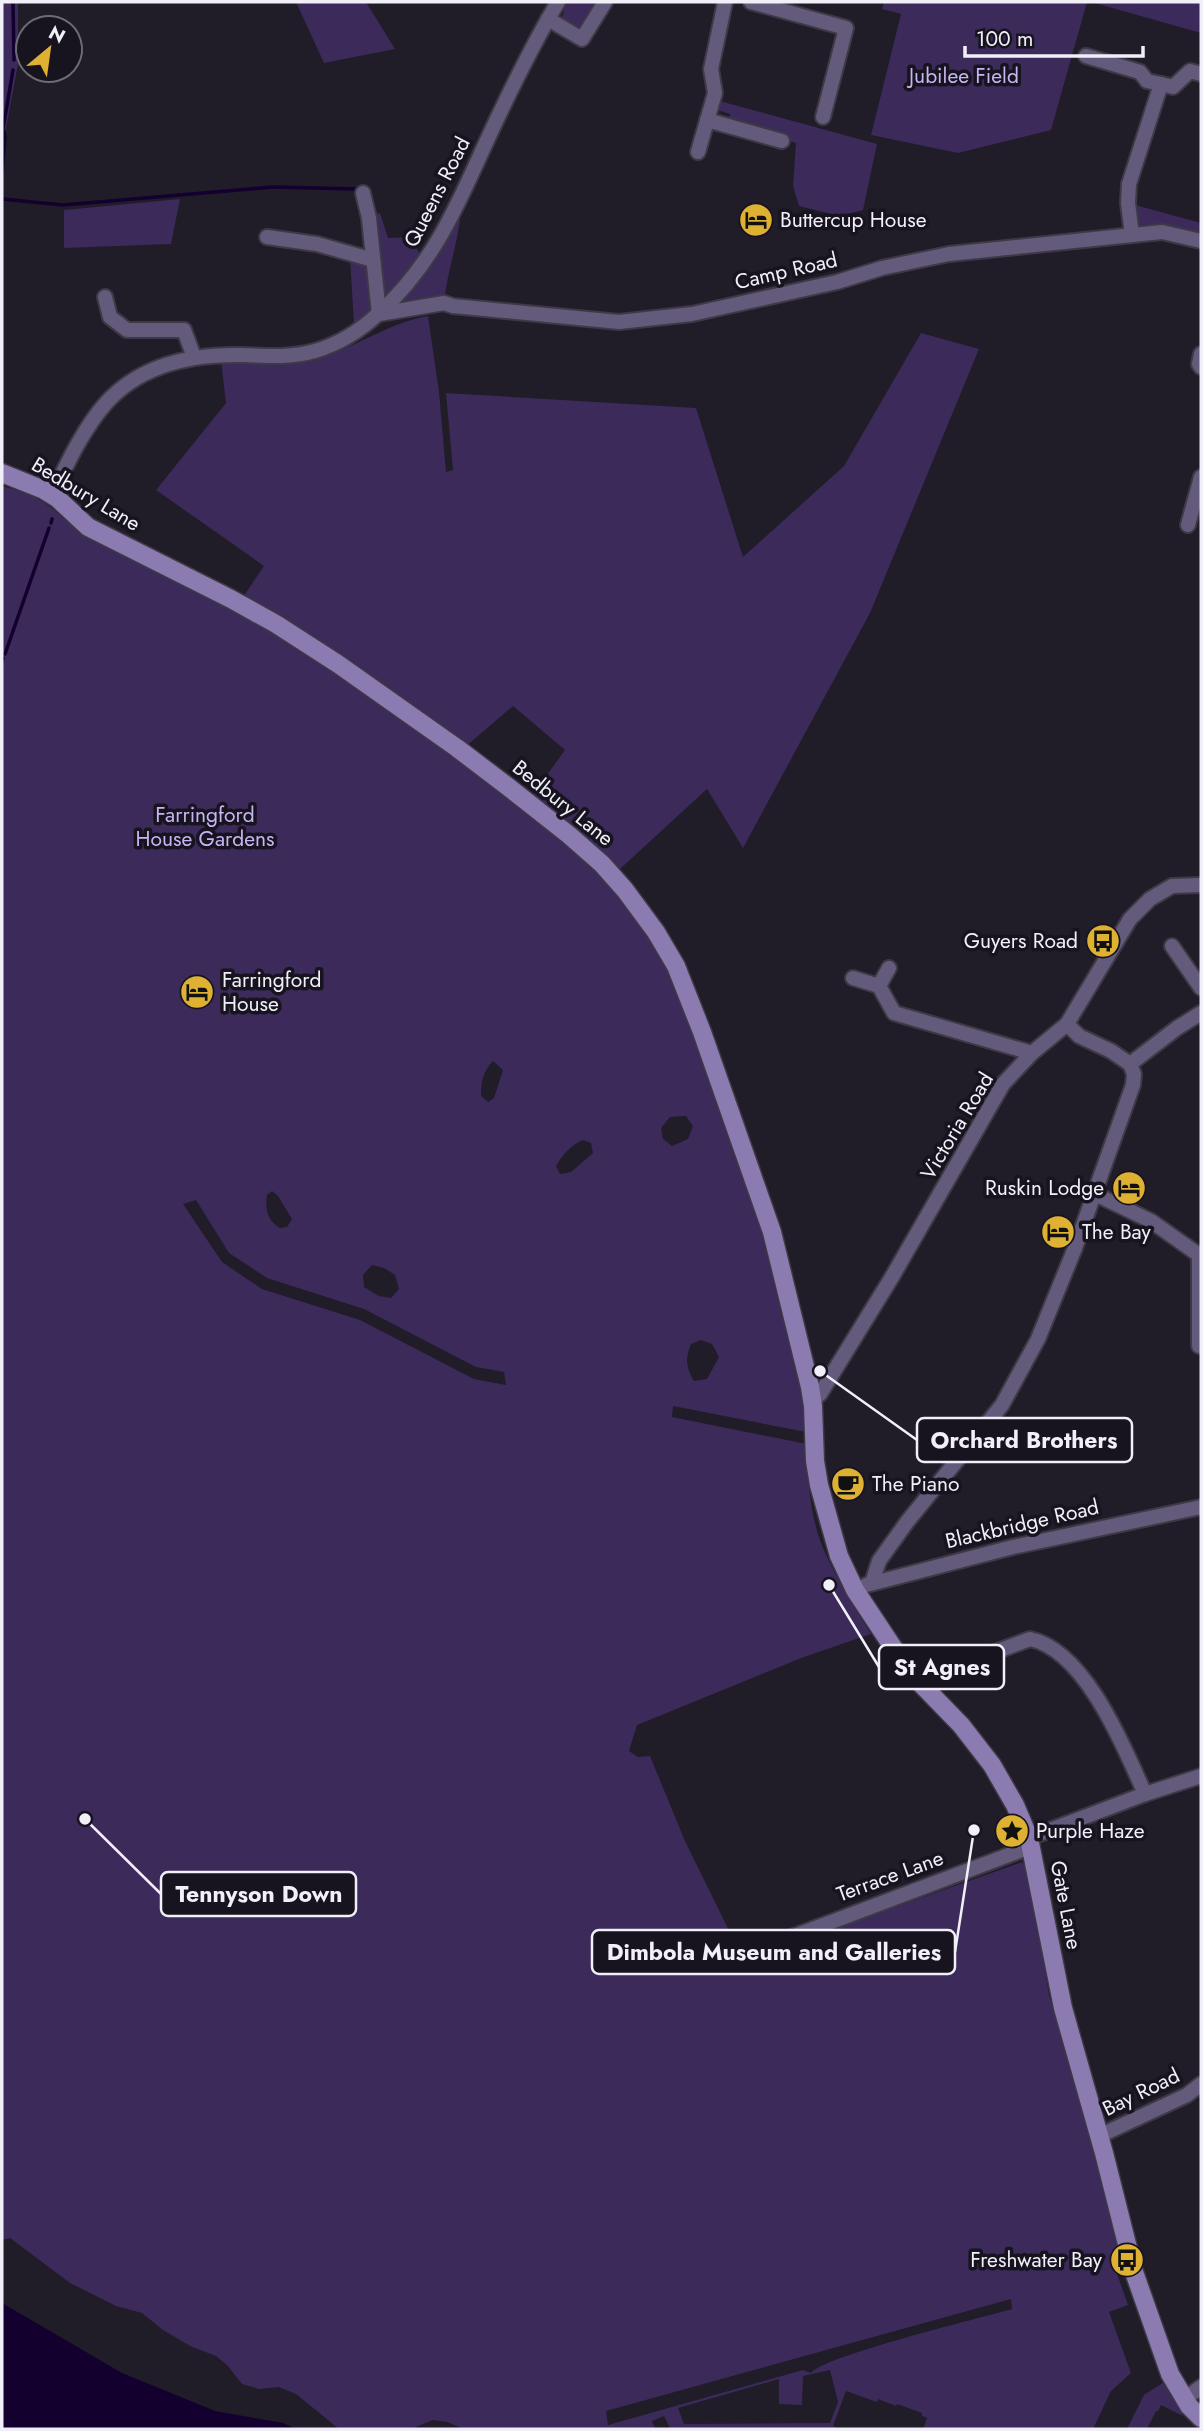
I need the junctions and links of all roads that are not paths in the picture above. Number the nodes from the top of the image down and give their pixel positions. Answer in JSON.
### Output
{"nodes":[{"id":1,"x":558,"y":2,"type":"edge"},
{"id":2,"x":605,"y":2,"type":"edge"},
{"id":3,"x":725,"y":2,"type":"edge"},
{"id":4,"x":751,"y":2,"type":"edge"},
{"id":5,"x":548,"y":19,"type":"junction"},
{"id":6,"x":1086,"y":56,"type":"dead end"},
{"id":7,"x":1201,"y":74,"type":"edge"},
{"id":8,"x":1160,"y":84,"type":"junction"},
{"id":9,"x":823,"y":117,"type":"dead end"},
{"id":10,"x":707,"y":120,"type":"junction"},
{"id":11,"x":782,"y":141,"type":"dead end"},
{"id":12,"x":698,"y":152,"type":"dead end"},
{"id":13,"x":363,"y":193,"type":"dead end"},
{"id":14,"x":1132,"y":235,"type":"junction"},
{"id":15,"x":267,"y":237,"type":"dead end"},
{"id":16,"x":1201,"y":241,"type":"edge"},
{"id":17,"x":373,"y":260,"type":"junction"},
{"id":18,"x":105,"y":297,"type":"dead end"},
{"id":19,"x":379,"y":314,"type":"junction"},
{"id":20,"x":1201,"y":354,"type":"edge"},
{"id":21,"x":194,"y":357,"type":"junction"},
{"id":22,"x":1201,"y":367,"type":"edge"},
{"id":23,"x":2,"y":473,"type":"edge"},
{"id":24,"x":1201,"y":477,"type":"edge"},
{"id":25,"x":52,"y":495,"type":"junction"},
{"id":26,"x":1188,"y":525,"type":"dead end"},
{"id":27,"x":1201,"y":885,"type":"edge"},
{"id":28,"x":1172,"y":946,"type":"dead end"},
{"id":29,"x":889,"y":968,"type":"dead end"},
{"id":30,"x":853,"y":978,"type":"dead end"},
{"id":31,"x":879,"y":986,"type":"junction"},
{"id":32,"x":1201,"y":988,"type":"edge"},
{"id":33,"x":1201,"y":1013,"type":"edge"},
{"id":34,"x":1067,"y":1024,"type":"junction"},
{"id":35,"x":1032,"y":1053,"type":"junction"},
{"id":36,"x":1130,"y":1063,"type":"junction"},
{"id":37,"x":1095,"y":1194,"type":"junction"},
{"id":38,"x":1199,"y":1346,"type":"dead end"},
{"id":39,"x":812,"y":1401,"type":"junction"},
{"id":40,"x":1201,"y":1507,"type":"edge"},
{"id":41,"x":872,"y":1583,"type":"junction"},
{"id":42,"x":855,"y":1590,"type":"junction"},
{"id":43,"x":923,"y":1686,"type":"junction"},
{"id":44,"x":1201,"y":1776,"type":"edge"},
{"id":45,"x":1146,"y":1794,"type":"junction"},
{"id":46,"x":1030,"y":1842,"type":"junction"},
{"id":47,"x":765,"y":1947,"type":"dead end"},
{"id":48,"x":1201,"y":2084,"type":"edge"},
{"id":49,"x":1099,"y":2136,"type":"junction"},
{"id":50,"x":1201,"y":2387,"type":"edge"},
{"id":51,"x":1184,"y":2399,"type":"junction"},
{"id":52,"x":1199,"y":2416,"type":"edge"}],
"edges":[{"from":1,"to":5,"type":"street","name":"Queens Road"},
{"from":2,"to":5,"type":"street"},
{"from":3,"to":10,"type":"street"},
{"from":4,"to":9,"type":"street"},
{"from":5,"to":19,"type":"street","name":"Queens Road"},
{"from":6,"to":8,"type":"street"},
{"from":7,"to":8,"type":"street"},
{"from":8,"to":14,"type":"street"},
{"from":10,"to":11,"type":"street"},
{"from":10,"to":12,"type":"street"},
{"from":13,"to":17,"type":"street"},
{"from":14,"to":16,"type":"street","name":"Camp Road"},
{"from":14,"to":19,"type":"street","name":"Camp Road"},
{"from":15,"to":17,"type":"street"},
{"from":17,"to":19,"type":"street"},
{"from":18,"to":21,"type":"street"},
{"from":19,"to":21,"type":"street","name":"Queens Road"},
{"from":20,"to":22,"type":"street"},
{"from":21,"to":25,"type":"street","name":"Queens Road"},
{"from":23,"to":25,"type":"street","name":"Bedbury Lane"},
{"from":24,"to":26,"type":"street"},
{"from":25,"to":39,"type":"street","name":"Bedbury Lane"},
{"from":27,"to":34,"type":"street","name":"Victoria Road"},
{"from":28,"to":32,"type":"street"},
{"from":29,"to":31,"type":"street"},
{"from":30,"to":31,"type":"street"},
{"from":31,"to":35,"type":"street"},
{"from":33,"to":36,"type":"street"},
{"from":34,"to":35,"type":"street","name":"Victoria Road"},
{"from":34,"to":36,"type":"street"},
{"from":35,"to":39,"type":"street","name":"Victoria Road"},
{"from":36,"to":37,"type":"street"},
{"from":37,"to":38,"type":"street"},
{"from":37,"to":41,"type":"street"},
{"from":39,"to":42,"type":"street","name":"Gate Lane"},
{"from":40,"to":41,"type":"street","name":"Blackbridge Road"},
{"from":41,"to":42,"type":"street","name":"Blackbridge Road"},
{"from":42,"to":43,"type":"street","name":"Gate Lane"},
{"from":43,"to":45,"type":"street"},
{"from":43,"to":46,"type":"street","name":"Gate Lane"},
{"from":44,"to":45,"type":"street","name":"Terrace Lane"},
{"from":45,"to":46,"type":"street","name":"Terrace Lane"},
{"from":46,"to":47,"type":"street","name":"Terrace Lane"},
{"from":46,"to":49,"type":"street","name":"Gate Lane"},
{"from":48,"to":49,"type":"street","name":"Bay Road"},
{"from":49,"to":51,"type":"street","name":"Gate Lane"},
{"from":50,"to":51,"type":"street"},
{"from":51,"to":52,"type":"street","name":"Gate Lane"}]}
